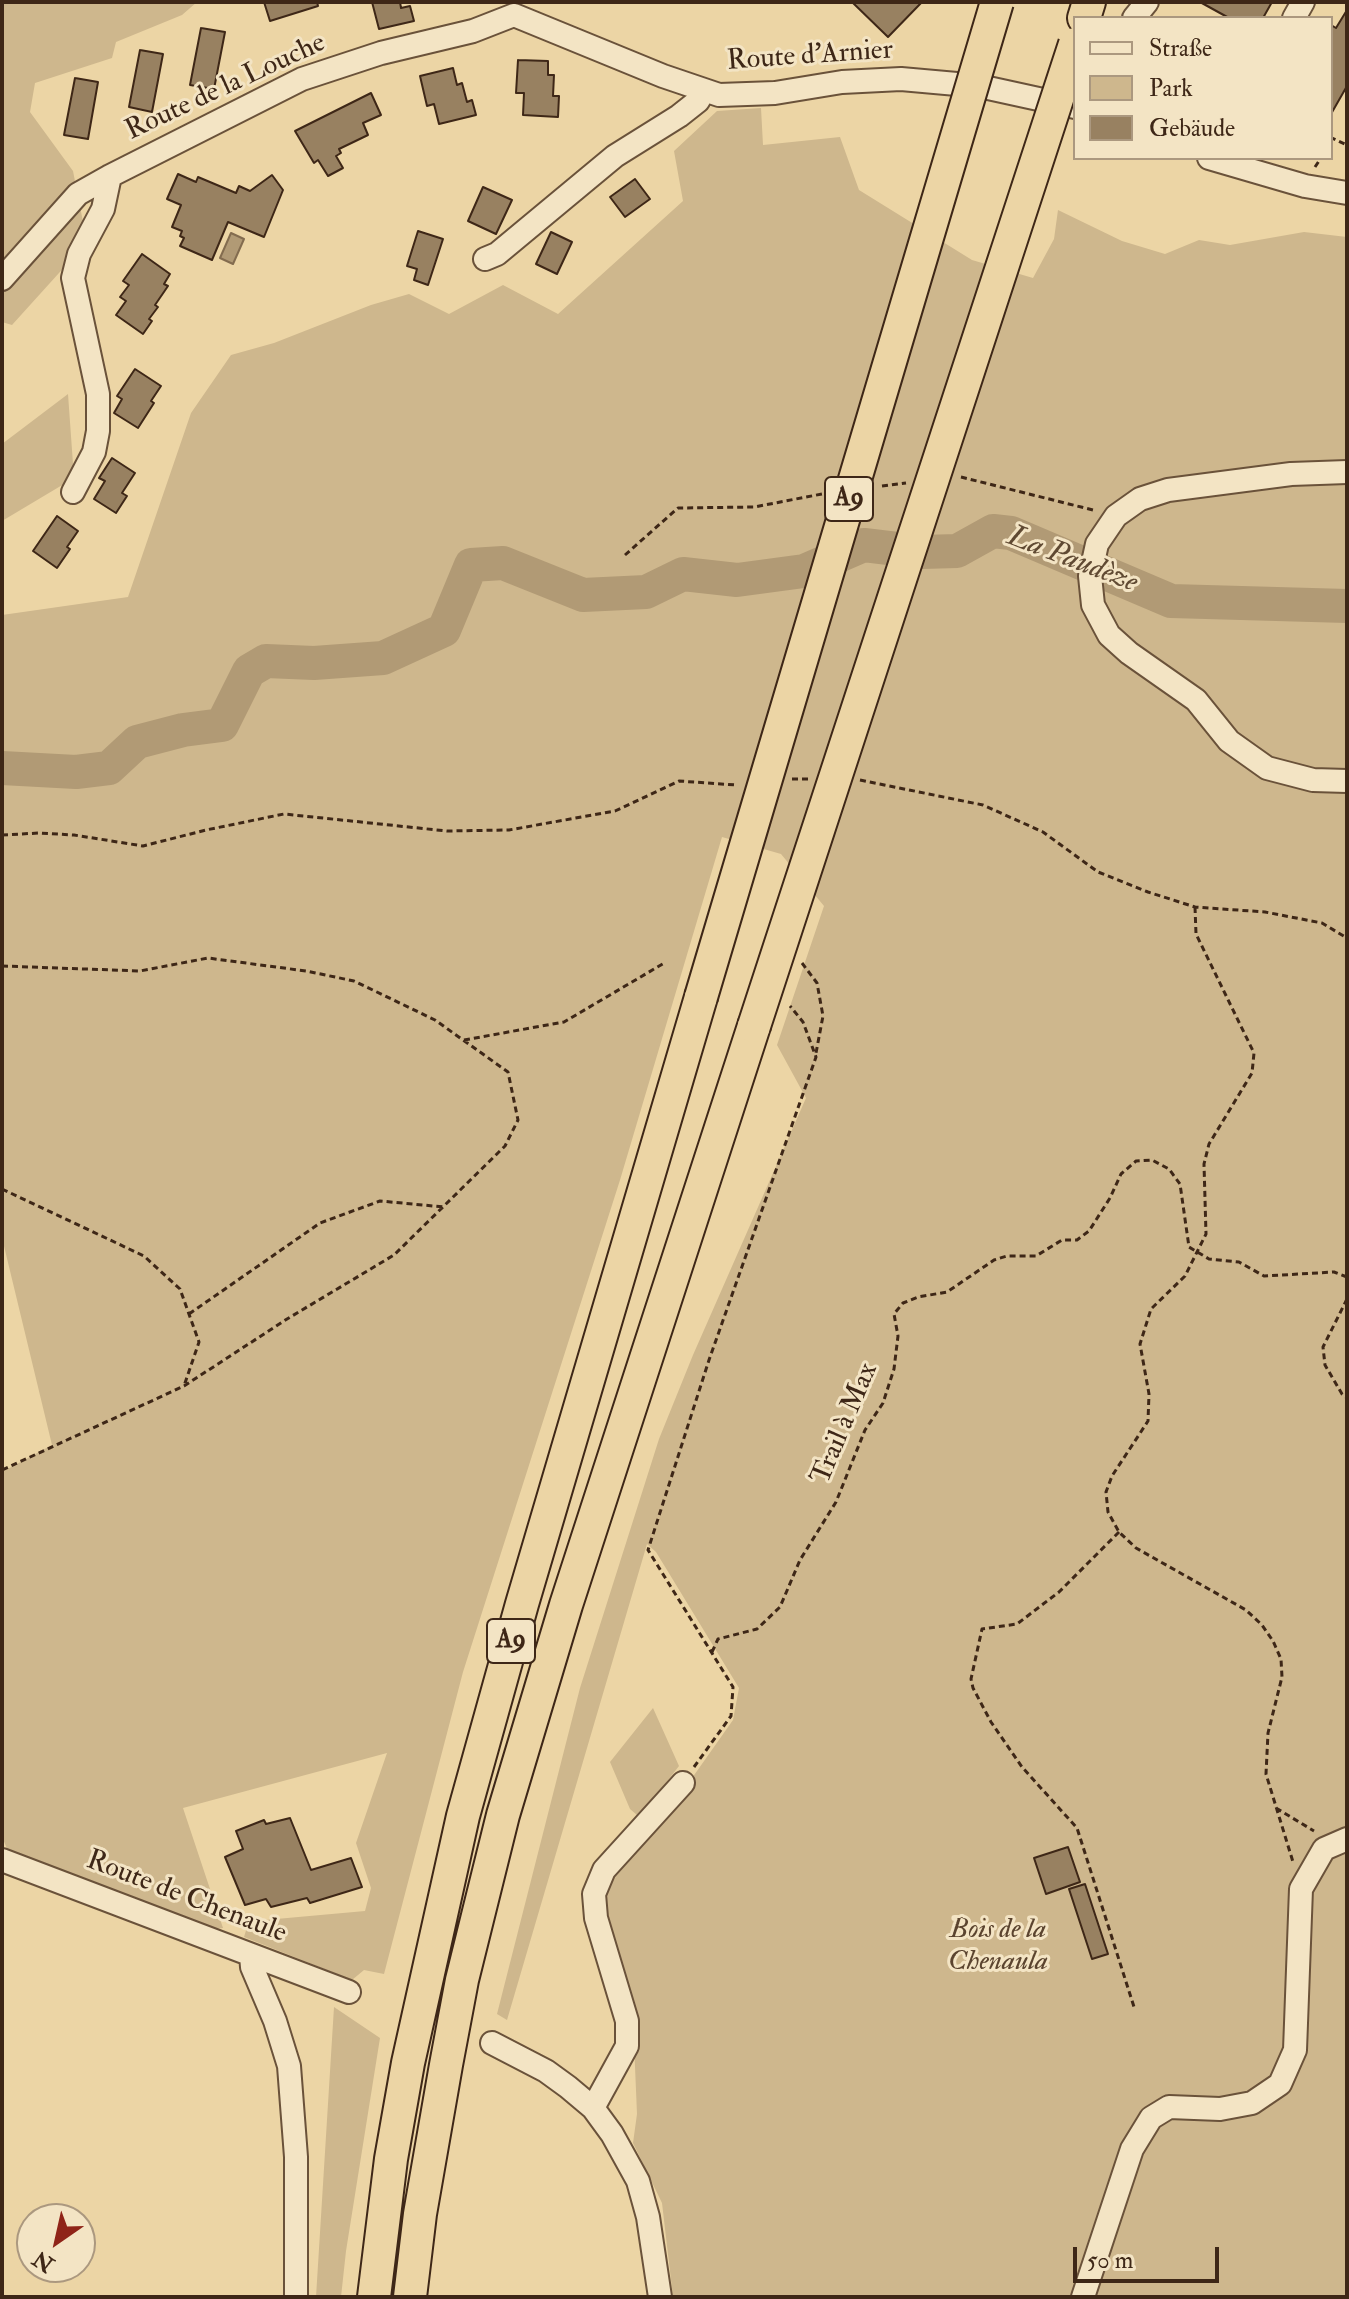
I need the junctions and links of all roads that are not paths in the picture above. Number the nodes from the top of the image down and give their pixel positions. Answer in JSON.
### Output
{"nodes":[{"id":1,"x":997,"y":2,"type":"edge"},
{"id":2,"x":514,"y":9,"type":"edge"},
{"id":3,"x":1073,"y":50,"type":"edge"},
{"id":4,"x":704,"y":91,"type":"junction"},
{"id":5,"x":1073,"y":107,"type":"edge"},
{"id":6,"x":1218,"y":160,"type":"edge"},
{"id":7,"x":110,"y":176,"type":"junction"},
{"id":8,"x":1347,"y":193,"type":"edge"},
{"id":9,"x":485,"y":259,"type":"dead end"},
{"id":10,"x":2,"y":279,"type":"edge"},
{"id":11,"x":1347,"y":472,"type":"edge"},
{"id":12,"x":73,"y":492,"type":"dead end"},
{"id":13,"x":1347,"y":781,"type":"edge"},
{"id":14,"x":683,"y":1783,"type":"road end"},
{"id":15,"x":1341,"y":1841,"type":"edge"},
{"id":16,"x":2,"y":1860,"type":"edge"},
{"id":17,"x":251,"y":1955,"type":"junction"},
{"id":18,"x":349,"y":1992,"type":"dead end"},
{"id":19,"x":492,"y":2043,"type":"dead end"},
{"id":20,"x":593,"y":2108,"type":"junction"},
{"id":21,"x":296,"y":2297,"type":"edge"},
{"id":22,"x":374,"y":2297,"type":"edge"},
{"id":23,"x":410,"y":2297,"type":"edge"},
{"id":24,"x":660,"y":2297,"type":"edge"},
{"id":25,"x":1083,"y":2297,"type":"edge"}],
"edges":[{"from":1,"to":22,"type":"highway","number":"A9","bridge":true},
{"from":2,"to":4,"type":"street","name":"Route d'Arnier"},
{"from":2,"to":7,"type":"street","name":"Route de la Louche"},
{"from":3,"to":23,"type":"highway","number":"A9","bridge":true},
{"from":4,"to":5,"type":"street","name":"Route d'Arnier"},
{"from":4,"to":9,"type":"street"},
{"from":6,"to":8,"type":"street"},
{"from":7,"to":10,"type":"street","name":"Route de la Louche"},
{"from":7,"to":12,"type":"street"},
{"from":11,"to":13,"type":"street"},
{"from":14,"to":20,"type":"street"},
{"from":15,"to":25,"type":"street"},
{"from":16,"to":17,"type":"street","name":"Route de Chenaule"},
{"from":17,"to":18,"type":"street","name":"Route de Chenaule"},
{"from":17,"to":21,"type":"street"},
{"from":19,"to":20,"type":"street"},
{"from":20,"to":24,"type":"street"}]}
